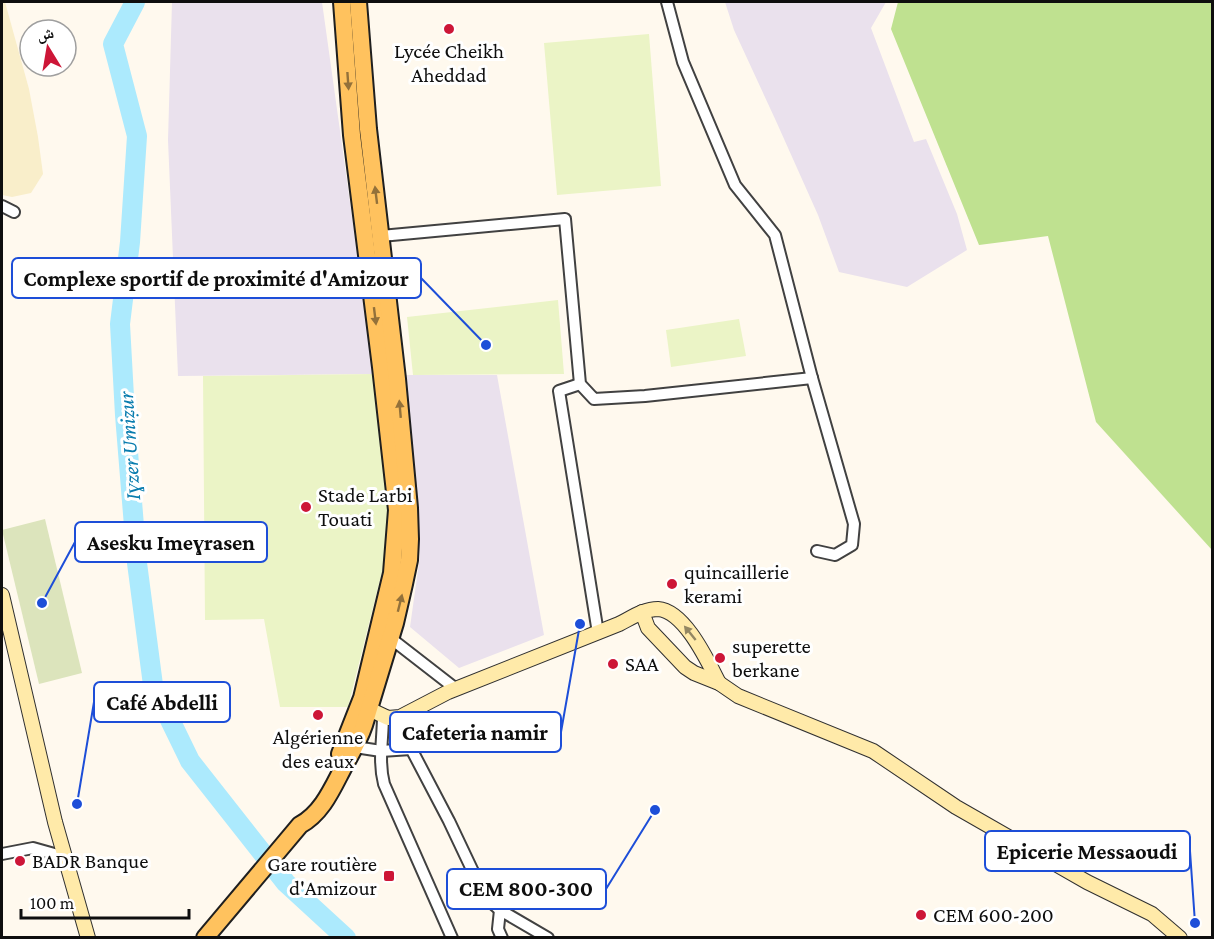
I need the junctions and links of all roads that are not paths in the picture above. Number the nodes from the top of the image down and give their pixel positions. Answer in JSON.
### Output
{"nodes":[{"id":1,"x":342,"y":2,"type":"edge"},
{"id":2,"x":358,"y":2,"type":"edge"},
{"id":3,"x":668,"y":2,"type":"edge"},
{"id":4,"x":354,"y":55,"type":"junction"},
{"id":5,"x":2,"y":206,"type":"edge"},
{"id":6,"x":14,"y":212,"type":"dead end"},
{"id":7,"x":381,"y":236,"type":"junction"},
{"id":8,"x":812,"y":378,"type":"junction"},
{"id":9,"x":390,"y":380,"type":"junction"},
{"id":10,"x":580,"y":384,"type":"junction"},
{"id":11,"x":817,"y":551,"type":"dead end"},
{"id":12,"x":2,"y":596,"type":"edge"},
{"id":13,"x":642,"y":612,"type":"junction"},
{"id":14,"x":598,"y":633,"type":"junction"},
{"id":15,"x":389,"y":637,"type":"junction"},
{"id":16,"x":719,"y":683,"type":"junction"},
{"id":17,"x":456,"y":689,"type":"junction"},
{"id":18,"x":377,"y":711,"type":"junction"},
{"id":19,"x":355,"y":747,"type":"junction"},
{"id":20,"x":411,"y":749,"type":"junction"},
{"id":21,"x":381,"y":751,"type":"junction"},
{"id":22,"x":300,"y":825,"type":"junction"},
{"id":23,"x":2,"y":854,"type":"edge"},
{"id":24,"x":65,"y":857,"type":"junction"},
{"id":25,"x":500,"y":910,"type":"junction"},
{"id":26,"x":87,"y":938,"type":"edge"},
{"id":27,"x":205,"y":938,"type":"edge"},
{"id":28,"x":452,"y":938,"type":"edge"},
{"id":29,"x":502,"y":938,"type":"edge"},
{"id":30,"x":548,"y":938,"type":"edge"},
{"id":31,"x":1180,"y":938,"type":"edge"}],
"edges":[{"from":1,"to":4,"type":"main road"},
{"from":2,"to":4,"type":"main road"},
{"from":3,"to":8,"type":"street"},
{"from":7,"to":4,"type":"main road","one_way":true},
{"from":4,"to":9,"type":"main road","one_way":true},
{"from":5,"to":6,"type":"street"},
{"from":7,"to":9,"type":"main road"},
{"from":7,"to":10,"type":"street"},
{"from":8,"to":10,"type":"street"},
{"from":8,"to":11,"type":"street"},
{"from":15,"to":9,"type":"main road","one_way":true},
{"from":9,"to":18,"type":"main road"},
{"from":10,"to":14,"type":"street"},
{"from":12,"to":24,"type":"main road"},
{"from":13,"to":14,"type":"main road"},
{"from":13,"to":16,"type":"main road"},
{"from":16,"to":13,"type":"main road","one_way":true},
{"from":14,"to":17,"type":"main road"},
{"from":15,"to":17,"type":"street"},
{"from":15,"to":18,"type":"main road"},
{"from":16,"to":31,"type":"main road"},
{"from":17,"to":18,"type":"main road"},
{"from":18,"to":19,"type":"main road"},
{"from":18,"to":20,"type":"street"},
{"from":18,"to":21,"type":"street"},
{"from":18,"to":22,"type":"main road"},
{"from":19,"to":21,"type":"street"},
{"from":19,"to":22,"type":"main road"},
{"from":20,"to":21,"type":"street"},
{"from":20,"to":25,"type":"street"},
{"from":21,"to":28,"type":"street"},
{"from":22,"to":27,"type":"main road"},
{"from":23,"to":24,"type":"street"},
{"from":24,"to":26,"type":"main road"},
{"from":25,"to":29,"type":"street"},
{"from":25,"to":30,"type":"street"}]}
